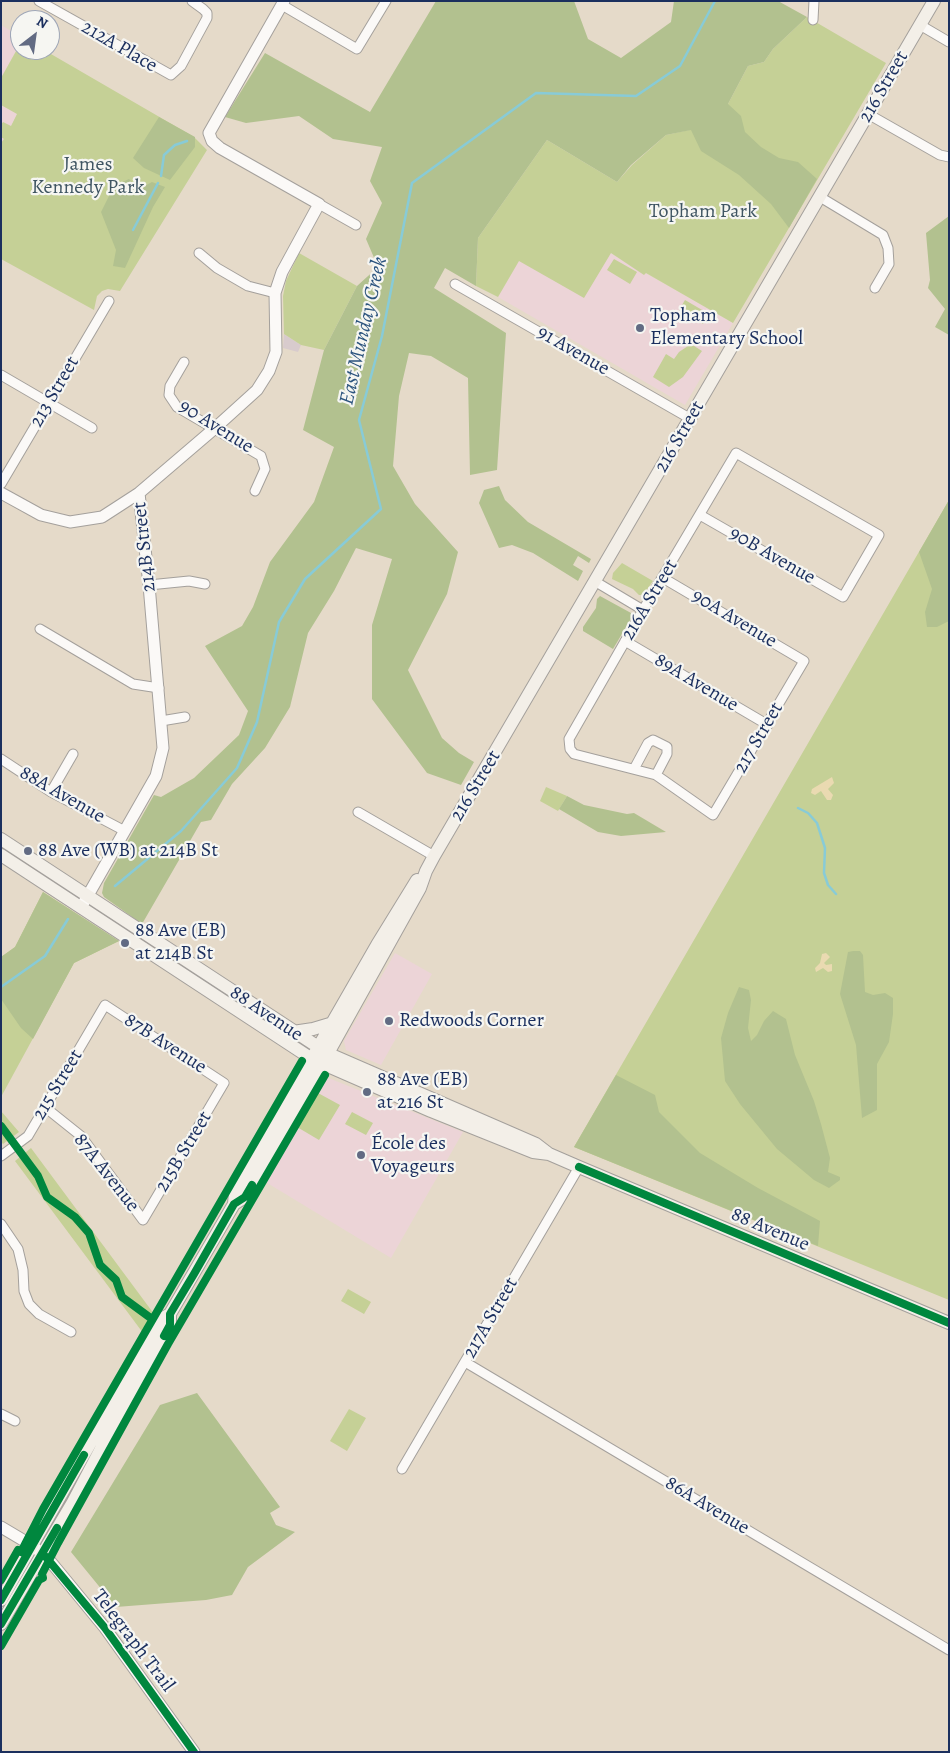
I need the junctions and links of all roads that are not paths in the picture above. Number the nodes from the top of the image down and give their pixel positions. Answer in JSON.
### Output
{"nodes":[{"id":1,"x":39,"y":1,"type":"edge"},
{"id":2,"x":192,"y":1,"type":"edge"},
{"id":3,"x":386,"y":1,"type":"edge"},
{"id":4,"x":814,"y":1,"type":"edge"},
{"id":5,"x":934,"y":1,"type":"edge"},
{"id":6,"x":283,"y":3,"type":"edge"},
{"id":7,"x":813,"y":20,"type":"dead end"},
{"id":8,"x":920,"y":25,"type":"junction"},
{"id":9,"x":949,"y":42,"type":"edge"},
{"id":10,"x":868,"y":114,"type":"junction"},
{"id":11,"x":949,"y":157,"type":"edge"},
{"id":12,"x":820,"y":197,"type":"junction"},
{"id":13,"x":320,"y":204,"type":"junction"},
{"id":14,"x":356,"y":225,"type":"dead end"},
{"id":15,"x":199,"y":253,"type":"dead end"},
{"id":16,"x":455,"y":284,"type":"dead end"},
{"id":17,"x":875,"y":288,"type":"dead end"},
{"id":18,"x":275,"y":293,"type":"junction"},
{"id":19,"x":109,"y":301,"type":"dead end"},
{"id":20,"x":184,"y":362,"type":"dead end"},
{"id":21,"x":1,"y":375,"type":"edge"},
{"id":22,"x":48,"y":403,"type":"junction"},
{"id":23,"x":691,"y":419,"type":"junction"},
{"id":24,"x":92,"y":428,"type":"dead end"},
{"id":25,"x":215,"y":428,"type":"junction"},
{"id":26,"x":1,"y":484,"type":"edge"},
{"id":27,"x":255,"y":491,"type":"dead end"},
{"id":28,"x":1,"y":493,"type":"edge"},
{"id":29,"x":139,"y":493,"type":"junction"},
{"id":30,"x":700,"y":516,"type":"junction"},
{"id":31,"x":663,"y":578,"type":"junction"},
{"id":32,"x":596,"y":582,"type":"junction"},
{"id":33,"x":149,"y":584,"type":"junction"},
{"id":34,"x":205,"y":584,"type":"dead end"},
{"id":35,"x":843,"y":597,"type":"joint"},
{"id":36,"x":643,"y":610,"type":"junction"},
{"id":37,"x":40,"y":629,"type":"dead end"},
{"id":38,"x":625,"y":641,"type":"junction"},
{"id":39,"x":804,"y":660,"type":"joint"},
{"id":40,"x":159,"y":688,"type":"junction"},
{"id":41,"x":185,"y":717,"type":"dead end"},
{"id":42,"x":162,"y":721,"type":"junction"},
{"id":43,"x":768,"y":725,"type":"junction"},
{"id":44,"x":73,"y":754,"type":"dead end"},
{"id":45,"x":1,"y":759,"type":"edge"},
{"id":46,"x":634,"y":769,"type":"junction"},
{"id":47,"x":656,"y":775,"type":"junction"},
{"id":48,"x":52,"y":792,"type":"junction"},
{"id":49,"x":358,"y":812,"type":"dead end"},
{"id":50,"x":123,"y":830,"type":"junction"},
{"id":51,"x":1,"y":839,"type":"edge"},
{"id":52,"x":1,"y":855,"type":"edge"},
{"id":53,"x":434,"y":856,"type":"junction"},
{"id":54,"x":426,"y":871,"type":"junction"},
{"id":55,"x":84,"y":902,"type":"junction"},
{"id":56,"x":105,"y":1005,"type":"joint"},
{"id":57,"x":333,"y":1023,"type":"junction"},
{"id":58,"x":293,"y":1032,"type":"junction"},
{"id":59,"x":320,"y":1056,"type":"junction"},
{"id":60,"x":224,"y":1083,"type":"joint"},
{"id":61,"x":46,"y":1108,"type":"junction"},
{"id":62,"x":1,"y":1156,"type":"edge"},
{"id":63,"x":579,"y":1167,"type":"junction"},
{"id":64,"x":143,"y":1220,"type":"joint"},
{"id":65,"x":1,"y":1224,"type":"edge"},
{"id":66,"x":949,"y":1323,"type":"edge"},
{"id":67,"x":71,"y":1332,"type":"dead end"},
{"id":68,"x":465,"y":1362,"type":"junction"},
{"id":69,"x":1,"y":1414,"type":"edge"},
{"id":70,"x":15,"y":1421,"type":"dead end"},
{"id":71,"x":402,"y":1469,"type":"dead end"},
{"id":72,"x":1,"y":1527,"type":"edge"},
{"id":73,"x":38,"y":1550,"type":"junction"},
{"id":74,"x":1,"y":1600,"type":"edge"},
{"id":75,"x":1,"y":1624,"type":"edge"},
{"id":76,"x":949,"y":1650,"type":"edge"},
{"id":77,"x":194,"y":1752,"type":"edge"}],
"edges":[{"from":1,"to":2,"type":"street","name":"212A Place"},
{"from":3,"to":6,"type":"street"},
{"from":4,"to":7,"type":"street"},
{"from":5,"to":8,"type":"main road","name":"216 Street"},
{"from":6,"to":13,"type":"street"},
{"from":8,"to":9,"type":"street"},
{"from":8,"to":10,"type":"main road","name":"216 Street"},
{"from":10,"to":11,"type":"street"},
{"from":10,"to":12,"type":"main road","name":"216 Street"},
{"from":12,"to":17,"type":"street"},
{"from":12,"to":23,"type":"main road","name":"216 Street"},
{"from":13,"to":14,"type":"street"},
{"from":13,"to":18,"type":"street","name":"214B Street"},
{"from":15,"to":18,"type":"street"},
{"from":16,"to":23,"type":"street","name":"91 Avenue"},
{"from":18,"to":25,"type":"street","name":"214B Street"},
{"from":19,"to":22,"type":"street","name":"213 Street"},
{"from":20,"to":25,"type":"street","name":"90 Avenue"},
{"from":21,"to":22,"type":"street"},
{"from":22,"to":24,"type":"street"},
{"from":22,"to":26,"type":"street","name":"213 Street"},
{"from":23,"to":32,"type":"main road","name":"216 Street"},
{"from":25,"to":27,"type":"street","name":"90 Avenue"},
{"from":25,"to":29,"type":"street","name":"214B Street"},
{"from":28,"to":29,"type":"street"},
{"from":29,"to":33,"type":"street","name":"214B Street"},
{"from":30,"to":31,"type":"street","name":"216A Street"},
{"from":30,"to":35,"type":"street","name":"90B Avenue"},
{"from":30,"to":35,"type":"street","name":"216A Street"},
{"from":31,"to":36,"type":"street","name":"216A Street"},
{"from":31,"to":39,"type":"street","name":"90A Avenue"},
{"from":32,"to":36,"type":"street"},
{"from":32,"to":53,"type":"main road","name":"216 Street"},
{"from":33,"to":34,"type":"street"},
{"from":33,"to":40,"type":"street","name":"214B Street"},
{"from":36,"to":38,"type":"street","name":"216A Street"},
{"from":37,"to":40,"type":"street"},
{"from":38,"to":43,"type":"street","name":"89A Avenue"},
{"from":38,"to":46,"type":"street","name":"216A Street"},
{"from":39,"to":43,"type":"street","name":"217 Street"},
{"from":40,"to":42,"type":"street","name":"214B Street"},
{"from":41,"to":42,"type":"street"},
{"from":42,"to":50,"type":"street","name":"214B Street"},
{"from":43,"to":47,"type":"street","name":"217 Street"},
{"from":44,"to":48,"type":"street"},
{"from":45,"to":48,"type":"street","name":"88A Avenue"},
{"from":46,"to":47,"type":"street"},
{"from":46,"to":47,"type":"street"},
{"from":48,"to":50,"type":"street","name":"88A Avenue"},
{"from":49,"to":53,"type":"street"},
{"from":50,"to":55,"type":"street","name":"214B Street"},
{"from":51,"to":55,"type":"main road","name":"88 Avenue"},
{"from":52,"to":55,"type":"main road","name":"88 Avenue"},
{"from":53,"to":54,"type":"main road","name":"216 Street"},
{"from":54,"to":57,"type":"main road","name":"216 Street"},
{"from":54,"to":59,"type":"main road","name":"216 Street"},
{"from":55,"to":58,"type":"main road","name":"88 Avenue"},
{"from":55,"to":59,"type":"main road","name":"88 Avenue"},
{"from":56,"to":60,"type":"street","name":"87B Avenue"},
{"from":56,"to":61,"type":"street","name":"215 Street"},
{"from":57,"to":58,"type":"main road"},
{"from":57,"to":59,"type":"main road","name":"216 Street"},
{"from":58,"to":59,"type":"main road","name":"88 Avenue"},
{"from":59,"to":63,"type":"main road","name":"88 Avenue"},
{"from":59,"to":73,"type":"main road","name":"216 Street"},
{"from":60,"to":64,"type":"street","name":"215B Street"},
{"from":61,"to":62,"type":"street","name":"215 Street"},
{"from":61,"to":64,"type":"street","name":"87A Avenue"},
{"from":63,"to":66,"type":"main road","name":"88 Avenue"},
{"from":63,"to":68,"type":"street","name":"217A Street"},
{"from":65,"to":67,"type":"street"},
{"from":68,"to":71,"type":"street","name":"217A Street"},
{"from":68,"to":76,"type":"street","name":"86A Avenue"},
{"from":69,"to":70,"type":"street"},
{"from":72,"to":73,"type":"street","name":"Telegraph Trail"},
{"from":73,"to":74,"type":"main road","name":"216 Street"},
{"from":73,"to":75,"type":"main road","name":"216 Street"},
{"from":73,"to":77,"type":"street","name":"Telegraph Trail"}]}
